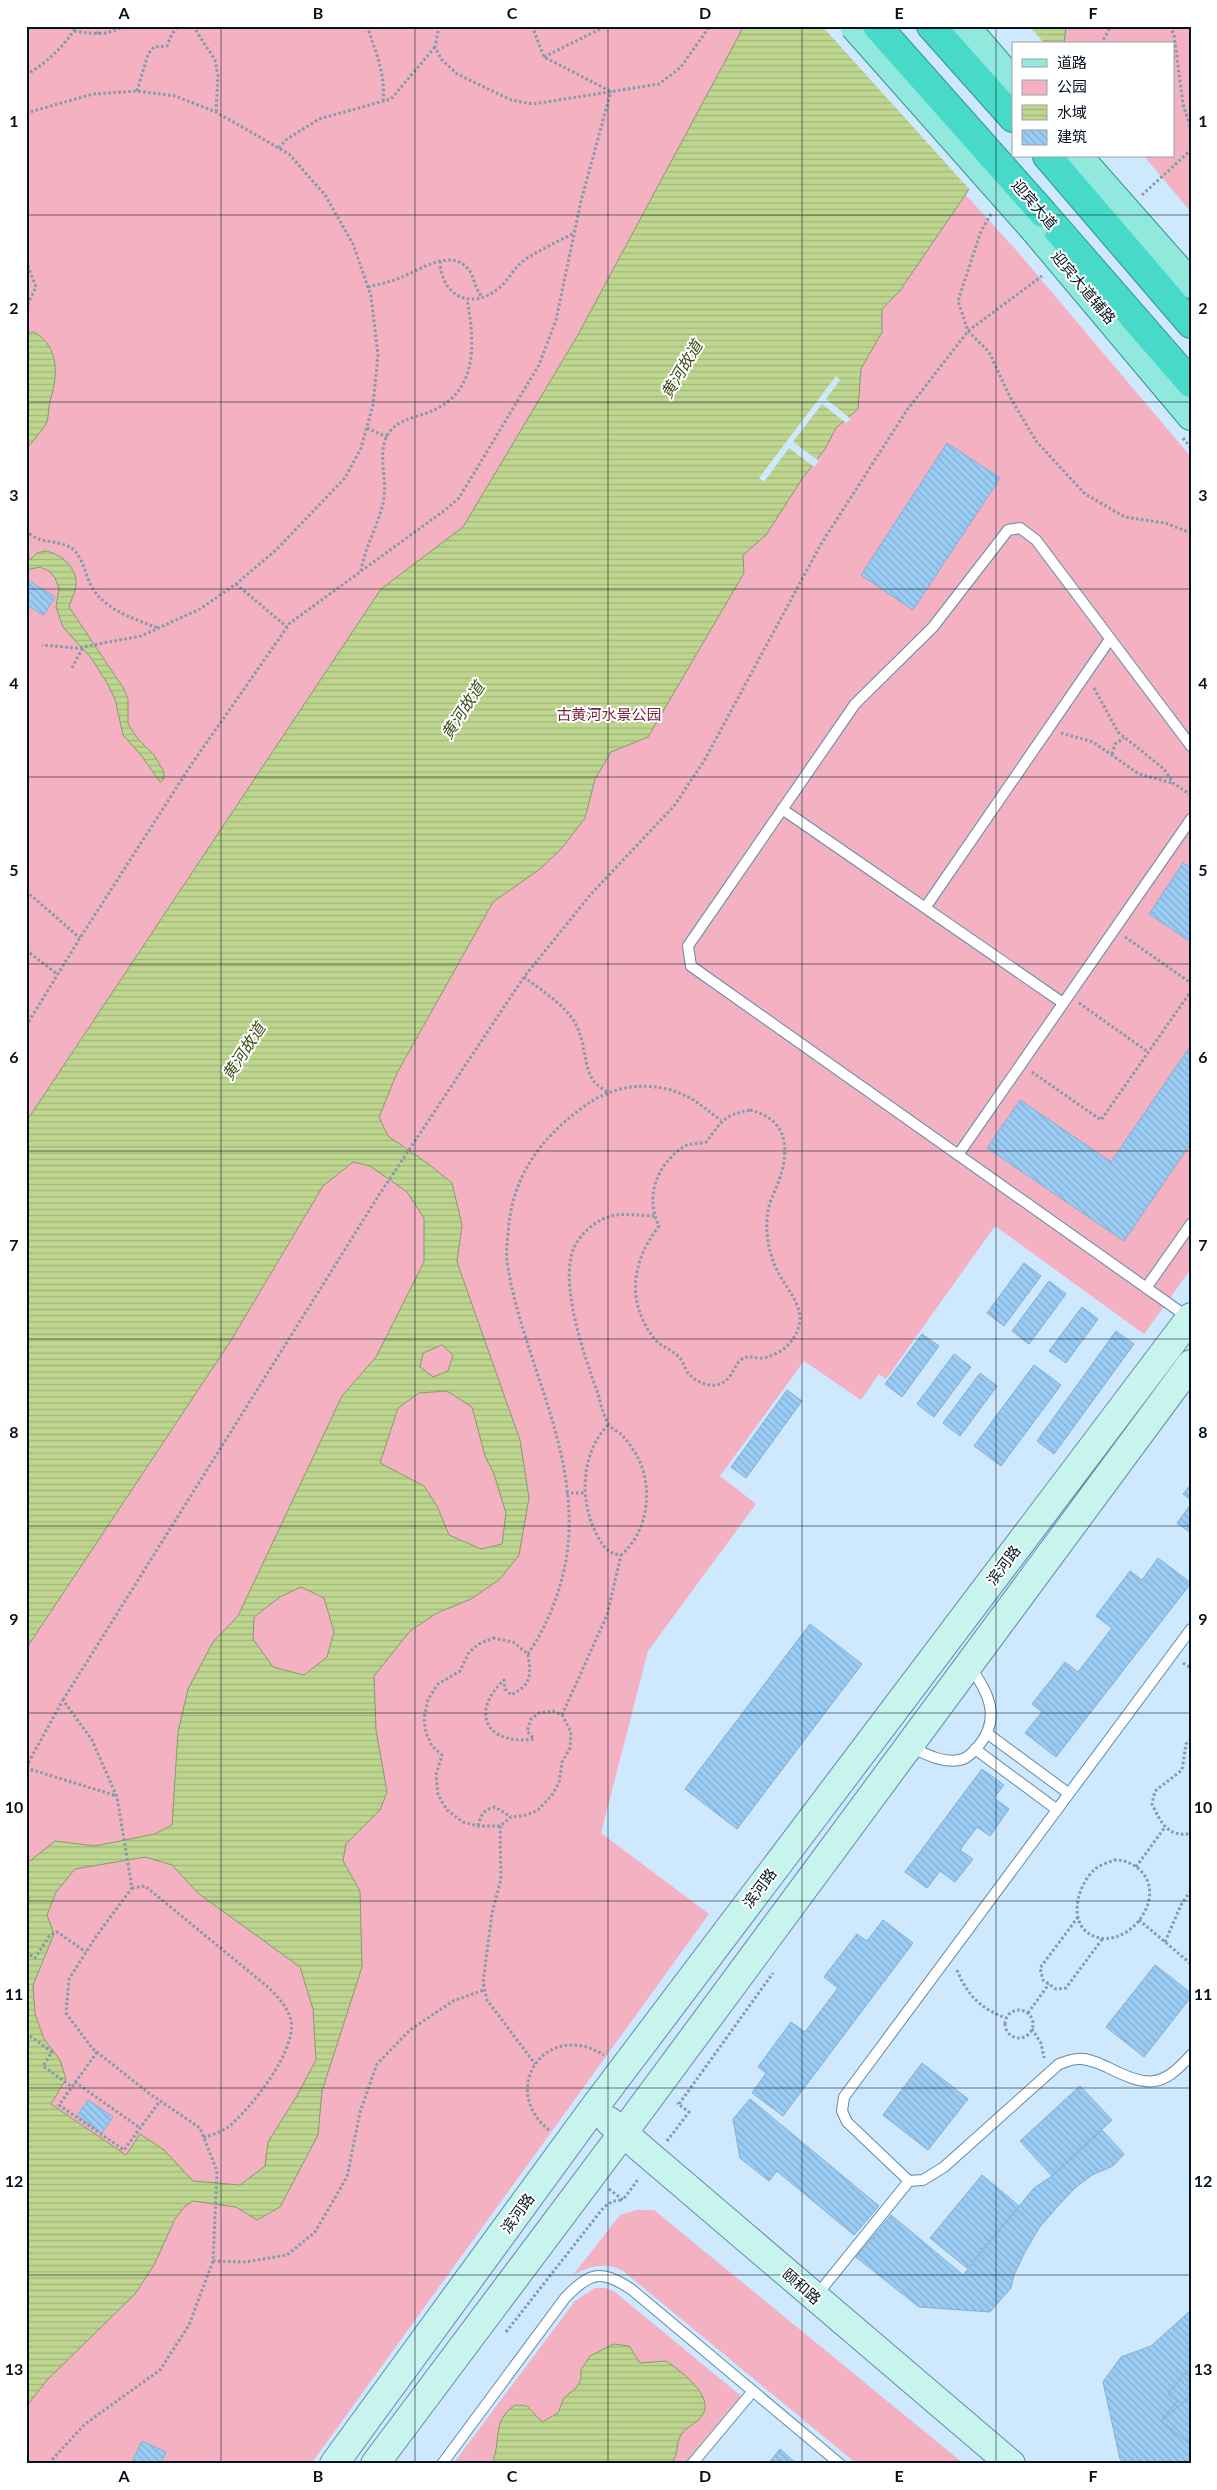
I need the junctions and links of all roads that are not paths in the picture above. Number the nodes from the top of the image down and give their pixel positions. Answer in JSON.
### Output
{"nodes":[{"id":1,"x":854,"y":26,"type":"edge"},
{"id":2,"x":877,"y":26,"type":"edge"},
{"id":3,"x":931,"y":26,"type":"edge"},
{"id":4,"x":965,"y":26,"type":"edge"},
{"id":5,"x":1012,"y":81,"type":"edge"},
{"id":6,"x":1012,"y":117,"type":"edge"},
{"id":7,"x":1049,"y":158,"type":"edge"},
{"id":8,"x":1080,"y":158,"type":"edge"},
{"id":9,"x":1191,"y":284,"type":"edge"},
{"id":10,"x":1191,"y":324,"type":"edge"},
{"id":11,"x":1191,"y":383,"type":"edge"},
{"id":12,"x":1191,"y":416,"type":"edge"},
{"id":13,"x":1110,"y":639,"type":"junction"},
{"id":14,"x":1191,"y":746,"type":"edge"},
{"id":15,"x":782,"y":809,"type":"junction"},
{"id":16,"x":1191,"y":819,"type":"edge"},
{"id":17,"x":925,"y":908,"type":"junction"},
{"id":18,"x":1066,"y":999,"type":"junction"},
{"id":19,"x":958,"y":1155,"type":"junction"},
{"id":20,"x":1191,"y":1224,"type":"edge"},
{"id":21,"x":1146,"y":1288,"type":"junction"},
{"id":22,"x":1190,"y":1318,"type":"edge"},
{"id":23,"x":1191,"y":1364,"type":"edge"},
{"id":24,"x":1191,"y":1629,"type":"edge"},
{"id":25,"x":968,"y":1665,"type":"junction"},
{"id":26,"x":988,"y":1734,"type":"junction"},
{"id":27,"x":908,"y":1746,"type":"junction"},
{"id":28,"x":976,"y":1749,"type":"junction"},
{"id":29,"x":1068,"y":1794,"type":"junction"},
{"id":30,"x":1056,"y":1809,"type":"junction"},
{"id":31,"x":1191,"y":2055,"type":"edge"},
{"id":32,"x":593,"y":2109,"type":"junction"},
{"id":33,"x":624,"y":2132,"type":"junction"},
{"id":34,"x":909,"y":2181,"type":"junction"},
{"id":35,"x":815,"y":2297,"type":"junction"},
{"id":36,"x":753,"y":2391,"type":"junction"},
{"id":37,"x":334,"y":2464,"type":"edge"},
{"id":38,"x":375,"y":2464,"type":"edge"},
{"id":39,"x":442,"y":2464,"type":"edge"},
{"id":40,"x":692,"y":2464,"type":"edge"},
{"id":41,"x":840,"y":2464,"type":"edge"},
{"id":42,"x":1011,"y":2464,"type":"edge"}],
"edges":[{"from":1,"to":12,"type":"main road","name":"迎宾大道辅路","bridge":true},
{"from":2,"to":11,"type":"highway","name":"迎宾大道","bridge":true},
{"from":3,"to":6,"type":"highway"},
{"from":4,"to":5,"type":"main road"},
{"from":7,"to":10,"type":"highway"},
{"from":8,"to":9,"type":"main road"},
{"from":13,"to":14,"type":"lane"},
{"from":13,"to":15,"type":"lane"},
{"from":13,"to":17,"type":"lane"},
{"from":15,"to":17,"type":"lane"},
{"from":15,"to":19,"type":"lane"},
{"from":16,"to":18,"type":"lane"},
{"from":17,"to":18,"type":"lane"},
{"from":18,"to":19,"type":"lane"},
{"from":19,"to":21,"type":"lane"},
{"from":20,"to":21,"type":"lane"},
{"from":21,"to":22,"type":"lane"},
{"from":22,"to":32,"type":"main road","name":"滨河路"},
{"from":23,"to":25,"type":"main road","name":"滨河路"},
{"from":24,"to":29,"type":"lane"},
{"from":25,"to":26,"type":"lane"},
{"from":25,"to":27,"type":"main road","name":"滨河路"},
{"from":26,"to":28,"type":"lane"},
{"from":26,"to":29,"type":"lane"},
{"from":27,"to":28,"type":"lane"},
{"from":27,"to":33,"type":"main road","name":"滨河路"},
{"from":28,"to":30,"type":"lane"},
{"from":29,"to":30,"type":"lane"},
{"from":30,"to":34,"type":"lane"},
{"from":31,"to":34,"type":"lane"},
{"from":32,"to":33,"type":"main road","name":"颐和路"},
{"from":32,"to":37,"type":"main road","name":"滨河路"},
{"from":33,"to":35,"type":"main road","name":"颐和路"},
{"from":33,"to":38,"type":"main road","name":"滨河路"},
{"from":34,"to":35,"type":"lane"},
{"from":35,"to":42,"type":"main road","name":"颐和路"},
{"from":36,"to":39,"type":"lane"},
{"from":36,"to":40,"type":"lane"},
{"from":36,"to":41,"type":"lane"}]}
